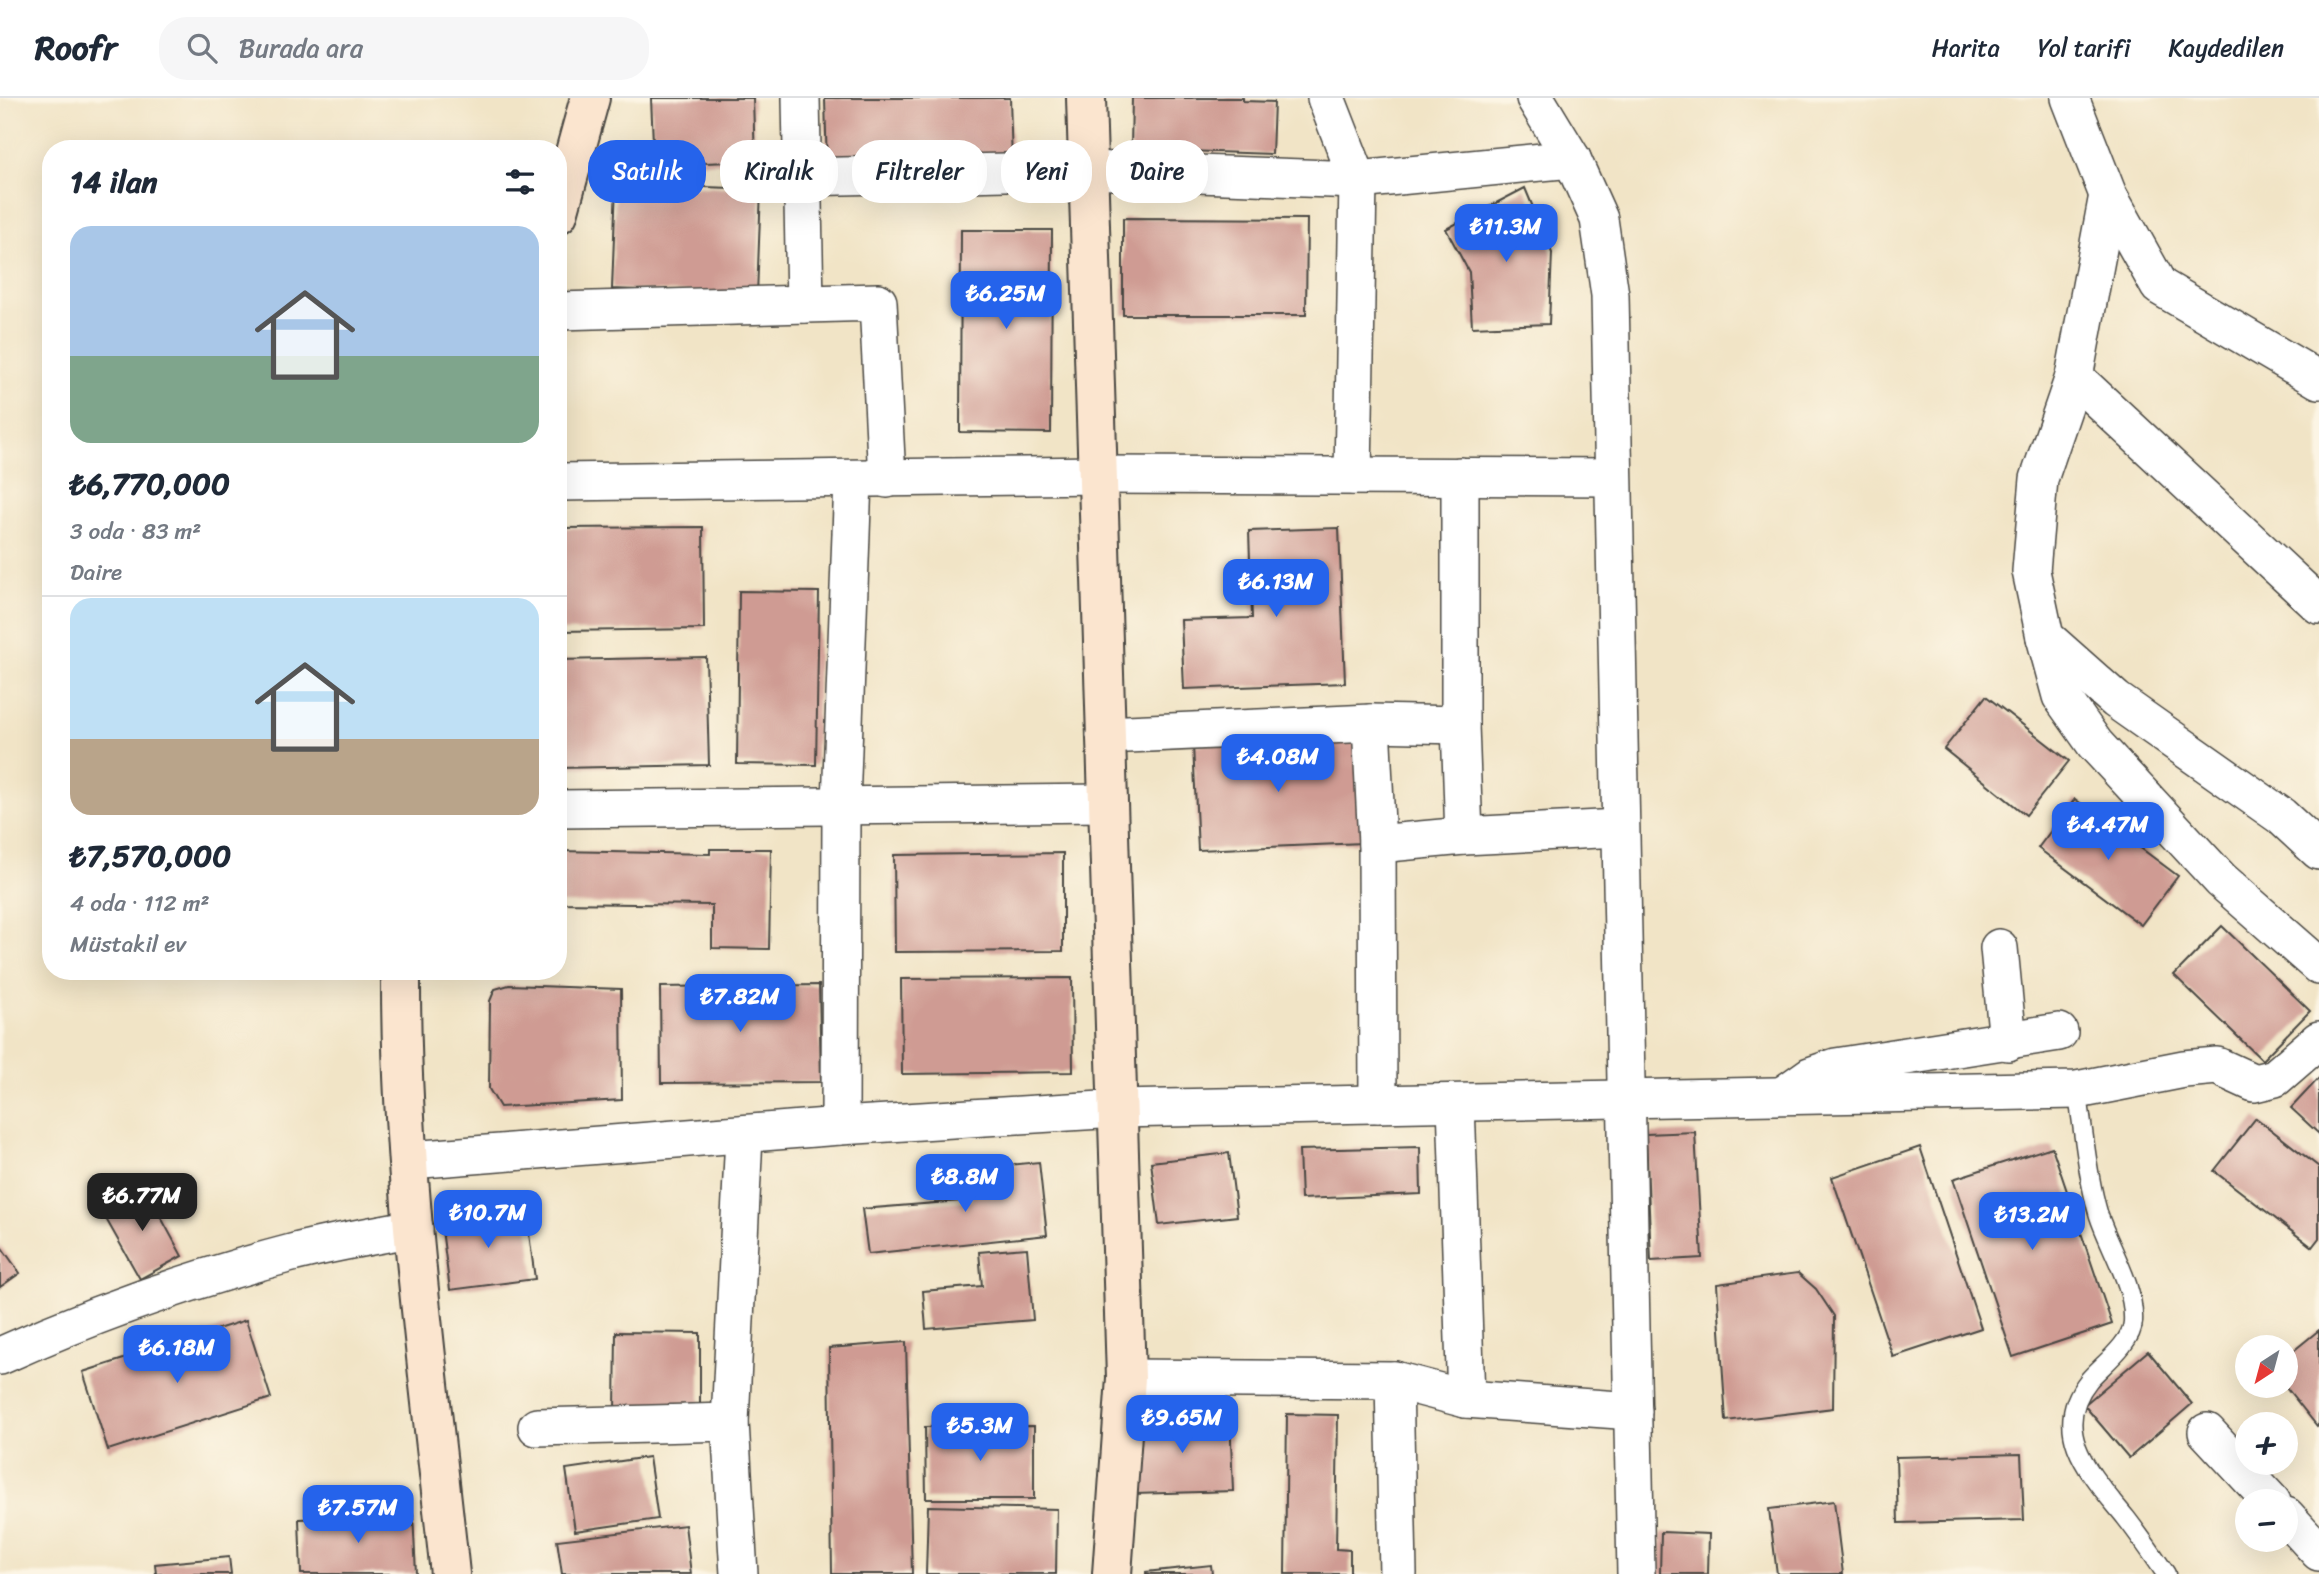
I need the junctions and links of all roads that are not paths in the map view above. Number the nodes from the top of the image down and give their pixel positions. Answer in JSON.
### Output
{"nodes":[{"id":1,"x":590,"y":98,"type":"edge"},
{"id":2,"x":801,"y":98,"type":"edge"},
{"id":3,"x":1086,"y":98,"type":"edge"},
{"id":4,"x":1326,"y":98,"type":"edge"},
{"id":5,"x":1535,"y":98,"type":"edge"},
{"id":6,"x":2070,"y":98,"type":"edge"},
{"id":7,"x":802,"y":140,"type":"edge"},
{"id":8,"x":1087,"y":140,"type":"edge"},
{"id":9,"x":1572,"y":159,"type":"junction"},
{"id":10,"x":1092,"y":170,"type":"edge"},
{"id":11,"x":1001,"y":172,"type":"edge"},
{"id":12,"x":838,"y":176,"type":"edge"},
{"id":13,"x":1358,"y":180,"type":"junction"},
{"id":14,"x":567,"y":181,"type":"edge"},
{"id":15,"x":2108,"y":195,"type":"junction"},
{"id":16,"x":803,"y":203,"type":"edge"},
{"id":17,"x":1089,"y":203,"type":"edge"},
{"id":18,"x":805,"y":304,"type":"junction"},
{"id":19,"x":567,"y":311,"type":"edge"},
{"id":20,"x":2074,"y":377,"type":"junction"},
{"id":21,"x":2319,"y":380,"type":"edge"},
{"id":22,"x":1097,"y":475,"type":"junction"},
{"id":23,"x":1353,"y":476,"type":"junction"},
{"id":24,"x":1460,"y":476,"type":"junction"},
{"id":25,"x":1613,"y":477,"type":"junction"},
{"id":26,"x":870,"y":479,"type":"junction"},
{"id":27,"x":567,"y":482,"type":"edge"},
{"id":28,"x":2319,"y":605,"type":"edge"},
{"id":29,"x":2045,"y":637,"type":"junction"},
{"id":30,"x":1371,"y":723,"type":"junction"},
{"id":31,"x":1460,"y":725,"type":"junction"},
{"id":32,"x":1105,"y":736,"type":"junction"},
{"id":33,"x":1106,"y":803,"type":"junction"},
{"id":34,"x":841,"y":804,"type":"junction"},
{"id":35,"x":567,"y":809,"type":"edge"},
{"id":36,"x":1619,"y":828,"type":"junction"},
{"id":37,"x":1464,"y":836,"type":"junction"},
{"id":38,"x":1377,"y":844,"type":"junction"},
{"id":39,"x":2319,"y":851,"type":"edge"},
{"id":40,"x":1999,"y":948,"type":"dead end"},
{"id":41,"x":2319,"y":966,"type":"edge"},
{"id":42,"x":401,"y":980,"type":"edge"},
{"id":43,"x":2059,"y":1032,"type":"dead end"},
{"id":44,"x":2319,"y":1040,"type":"edge"},
{"id":45,"x":2008,"y":1042,"type":"junction"},
{"id":46,"x":2077,"y":1090,"type":"junction"},
{"id":47,"x":1782,"y":1096,"type":"junction"},
{"id":48,"x":1624,"y":1100,"type":"junction"},
{"id":49,"x":1456,"y":1103,"type":"junction"},
{"id":50,"x":1378,"y":1104,"type":"junction"},
{"id":51,"x":1117,"y":1109,"type":"junction"},
{"id":52,"x":840,"y":1126,"type":"junction"},
{"id":53,"x":744,"y":1136,"type":"junction"},
{"id":54,"x":410,"y":1160,"type":"junction"},
{"id":55,"x":414,"y":1228,"type":"junction"},
{"id":56,"x":0,"y":1356,"type":"edge"},
{"id":57,"x":1126,"y":1378,"type":"junction"},
{"id":58,"x":1394,"y":1380,"type":"junction"},
{"id":59,"x":1466,"y":1399,"type":"junction"},
{"id":60,"x":1633,"y":1411,"type":"junction"},
{"id":61,"x":730,"y":1422,"type":"junction"},
{"id":62,"x":537,"y":1427,"type":"dead end"},
{"id":63,"x":2207,"y":1432,"type":"dead end"},
{"id":64,"x":2260,"y":1489,"type":"edge"},
{"id":65,"x":2298,"y":1529,"type":"edge"},
{"id":66,"x":2319,"y":1552,"type":"edge"},
{"id":67,"x":450,"y":1574,"type":"edge"},
{"id":68,"x":739,"y":1574,"type":"edge"},
{"id":69,"x":1112,"y":1574,"type":"edge"},
{"id":70,"x":1398,"y":1574,"type":"edge"},
{"id":71,"x":1636,"y":1574,"type":"edge"},
{"id":72,"x":2166,"y":1574,"type":"edge"}],
"edges":[{"from":1,"to":14,"type":"street"},
{"from":2,"to":7,"type":"street"},
{"from":3,"to":8,"type":"street"},
{"from":4,"to":13,"type":"street"},
{"from":5,"to":9,"type":"street"},
{"from":6,"to":15,"type":"street"},
{"from":9,"to":13,"type":"street"},
{"from":9,"to":25,"type":"street"},
{"from":10,"to":13,"type":"street"},
{"from":11,"to":12,"type":"street"},
{"from":13,"to":23,"type":"street"},
{"from":15,"to":20,"type":"street"},
{"from":15,"to":21,"type":"street"},
{"from":16,"to":18,"type":"street"},
{"from":17,"to":22,"type":"street"},
{"from":18,"to":19,"type":"street"},
{"from":18,"to":26,"type":"street"},
{"from":20,"to":28,"type":"street"},
{"from":20,"to":29,"type":"street"},
{"from":22,"to":23,"type":"street"},
{"from":22,"to":26,"type":"street"},
{"from":22,"to":32,"type":"street"},
{"from":23,"to":24,"type":"street"},
{"from":24,"to":25,"type":"street"},
{"from":24,"to":31,"type":"street"},
{"from":25,"to":36,"type":"street"},
{"from":26,"to":27,"type":"street"},
{"from":26,"to":34,"type":"street"},
{"from":29,"to":39,"type":"street"},
{"from":29,"to":41,"type":"street"},
{"from":30,"to":31,"type":"street"},
{"from":30,"to":32,"type":"street"},
{"from":30,"to":38,"type":"street"},
{"from":31,"to":37,"type":"street"},
{"from":32,"to":33,"type":"street"},
{"from":33,"to":34,"type":"street"},
{"from":33,"to":51,"type":"street"},
{"from":34,"to":35,"type":"street"},
{"from":34,"to":52,"type":"street"},
{"from":36,"to":37,"type":"street"},
{"from":36,"to":48,"type":"street"},
{"from":37,"to":38,"type":"street"},
{"from":38,"to":50,"type":"street"},
{"from":40,"to":45,"type":"street"},
{"from":42,"to":54,"type":"street"},
{"from":43,"to":45,"type":"street"},
{"from":44,"to":46,"type":"street"},
{"from":45,"to":47,"type":"street"},
{"from":46,"to":47,"type":"street"},
{"from":46,"to":72,"type":"lane"},
{"from":47,"to":48,"type":"street"},
{"from":48,"to":49,"type":"street"},
{"from":48,"to":60,"type":"street"},
{"from":49,"to":50,"type":"street"},
{"from":49,"to":59,"type":"street"},
{"from":50,"to":51,"type":"street"},
{"from":51,"to":52,"type":"street"},
{"from":51,"to":57,"type":"street"},
{"from":52,"to":53,"type":"street"},
{"from":53,"to":54,"type":"street"},
{"from":53,"to":61,"type":"street"},
{"from":54,"to":55,"type":"street"},
{"from":55,"to":56,"type":"street"},
{"from":55,"to":67,"type":"street"},
{"from":57,"to":58,"type":"street"},
{"from":57,"to":69,"type":"street"},
{"from":58,"to":59,"type":"street"},
{"from":58,"to":70,"type":"street"},
{"from":59,"to":60,"type":"street"},
{"from":60,"to":71,"type":"street"},
{"from":61,"to":62,"type":"street"},
{"from":61,"to":68,"type":"street"},
{"from":63,"to":64,"type":"street"},
{"from":65,"to":66,"type":"street"}]}
